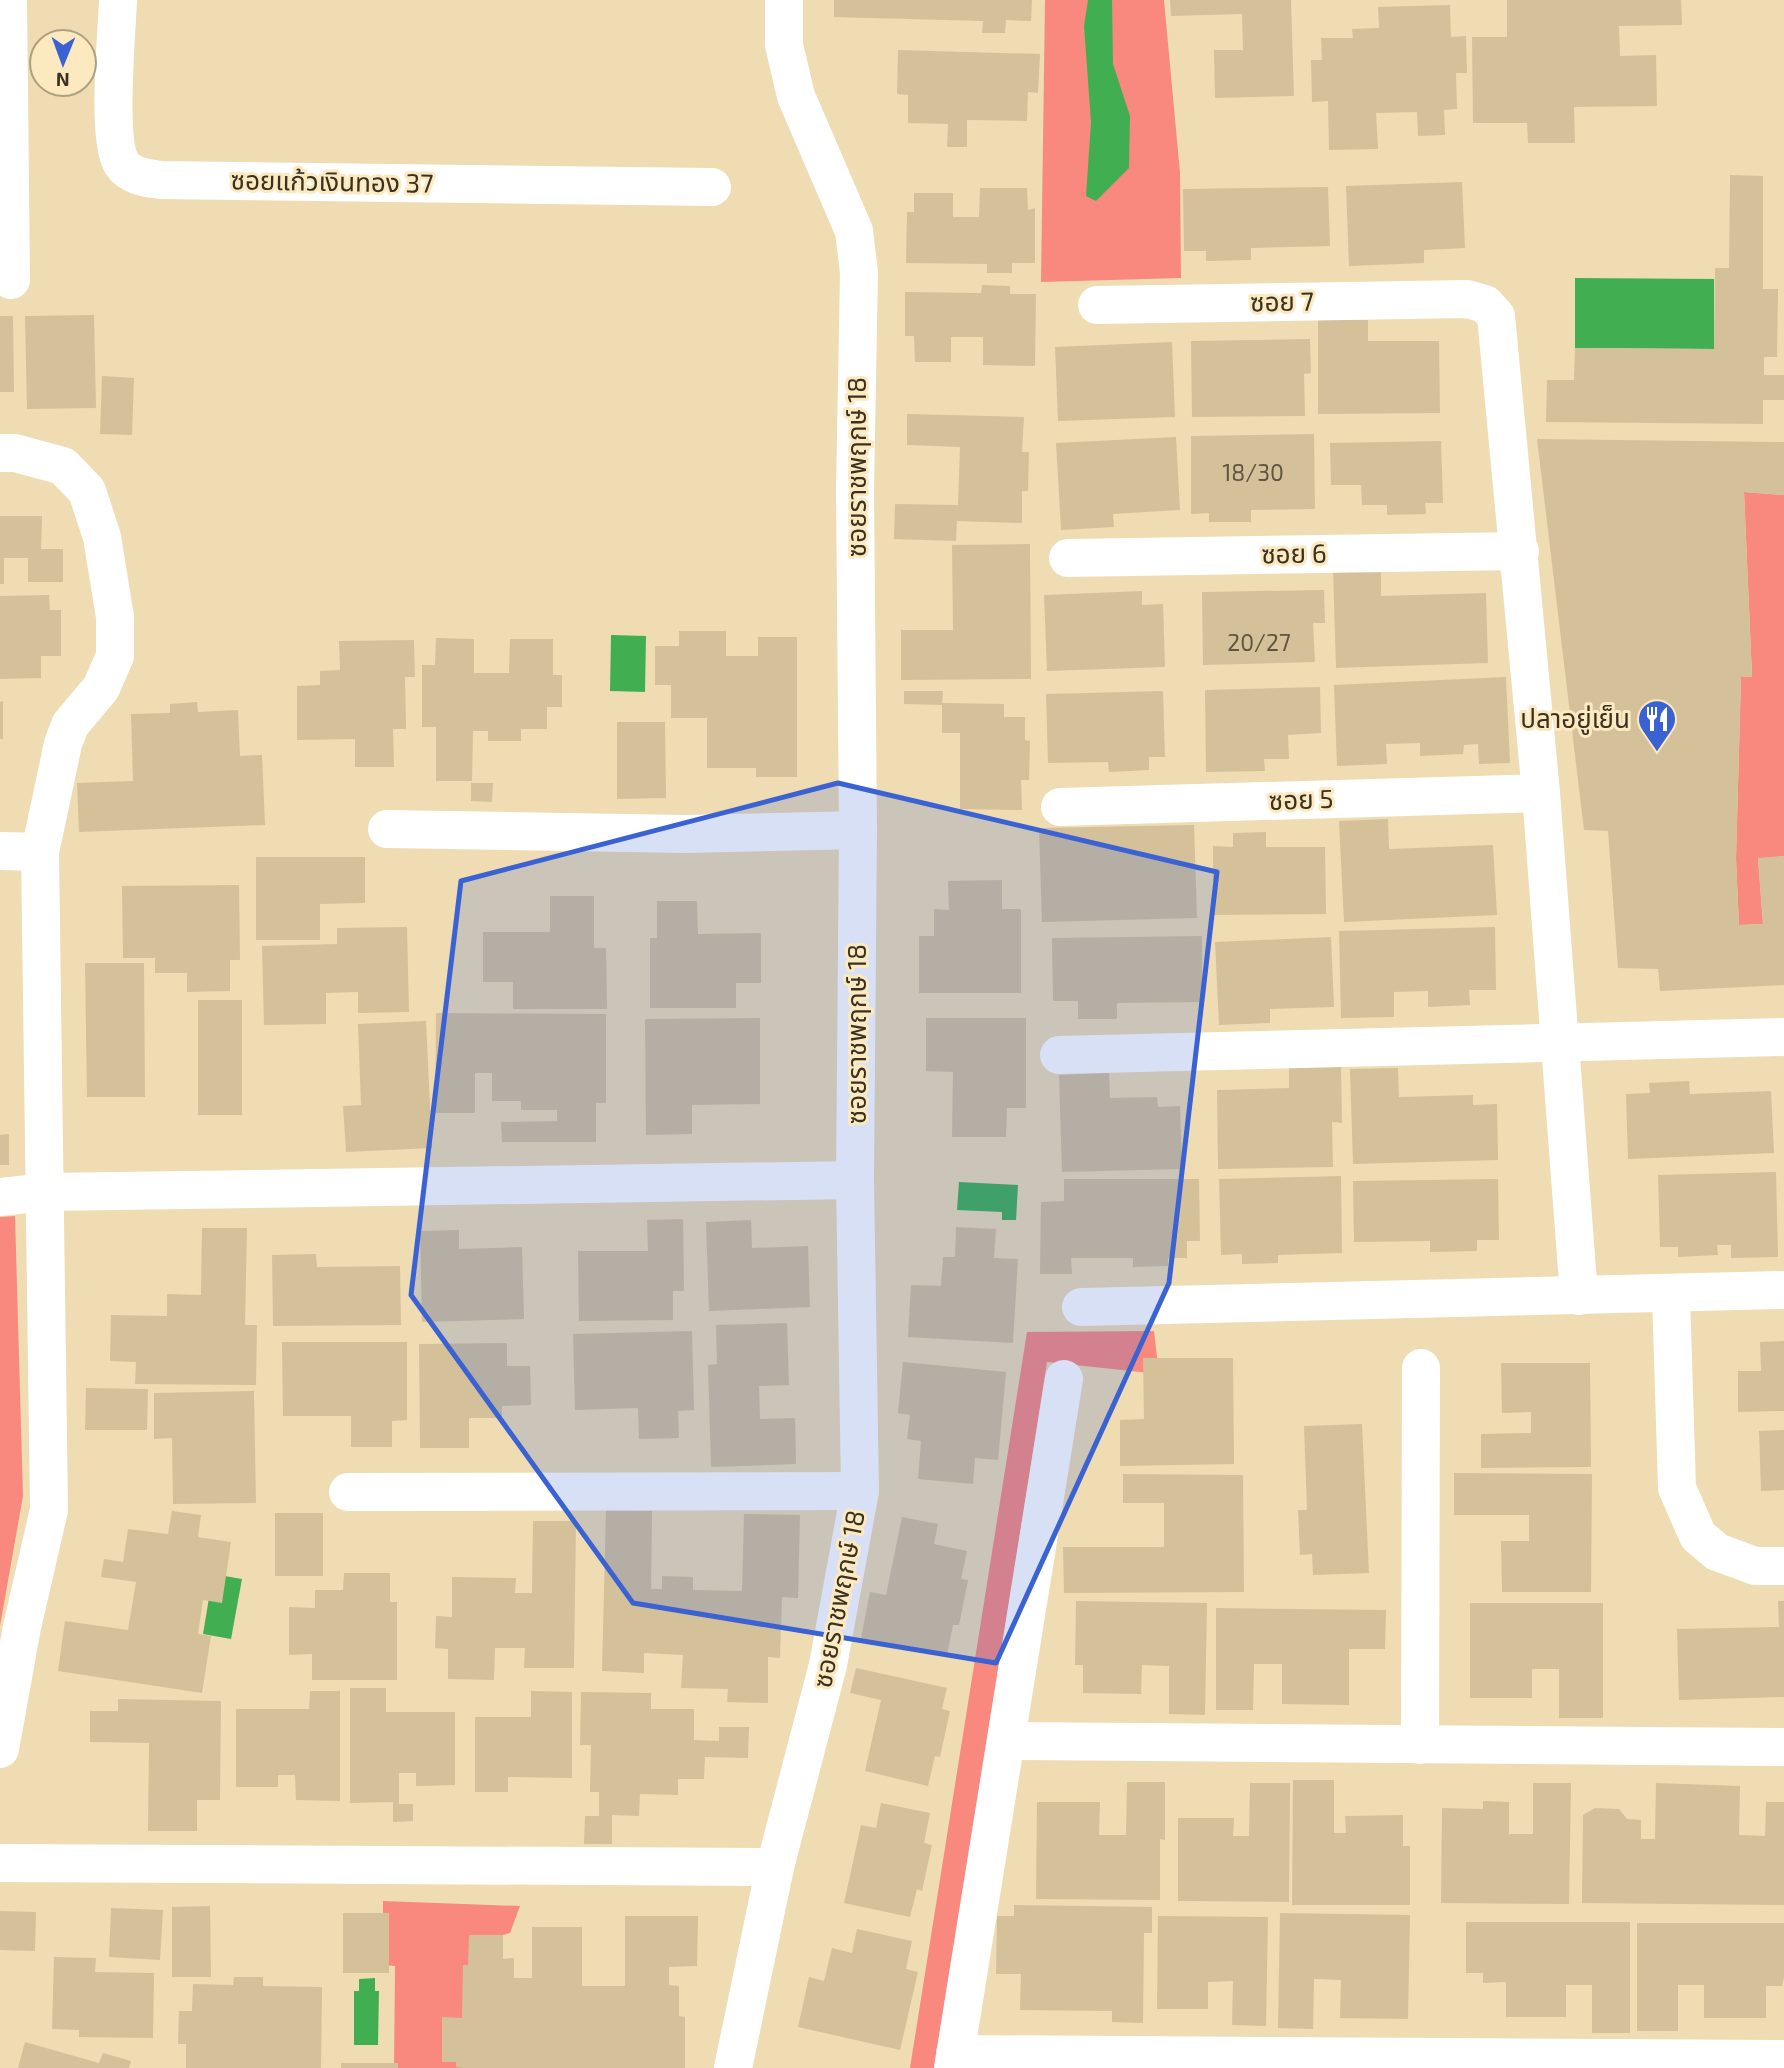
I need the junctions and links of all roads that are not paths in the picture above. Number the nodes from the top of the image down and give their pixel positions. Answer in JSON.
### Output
{"nodes":[{"id":1,"x":8,"y":0,"type":"edge"},
{"id":2,"x":118,"y":0,"type":"edge"},
{"id":3,"x":784,"y":0,"type":"edge"},
{"id":4,"x":712,"y":187,"type":"dead end"},
{"id":5,"x":11,"y":280,"type":"dead end"},
{"id":6,"x":1097,"y":305,"type":"dead end"},
{"id":7,"x":0,"y":453,"type":"edge"},
{"id":8,"x":1520,"y":551,"type":"junction"},
{"id":9,"x":1068,"y":558,"type":"dead end"},
{"id":10,"x":1541,"y":793,"type":"junction"},
{"id":11,"x":1060,"y":807,"type":"dead end"},
{"id":12,"x":387,"y":830,"type":"dead end"},
{"id":13,"x":858,"y":830,"type":"junction"},
{"id":14,"x":0,"y":851,"type":"edge"},
{"id":15,"x":40,"y":852,"type":"junction"},
{"id":16,"x":1784,"y":1037,"type":"edge"},
{"id":17,"x":1560,"y":1044,"type":"junction"},
{"id":18,"x":1059,"y":1055,"type":"dead end"},
{"id":19,"x":855,"y":1180,"type":"junction"},
{"id":20,"x":46,"y":1192,"type":"junction"},
{"id":21,"x":0,"y":1197,"type":"edge"},
{"id":22,"x":1784,"y":1290,"type":"edge"},
{"id":23,"x":1671,"y":1295,"type":"junction"},
{"id":24,"x":1579,"y":1296,"type":"junction"},
{"id":25,"x":1081,"y":1307,"type":"dead end"},
{"id":26,"x":1421,"y":1368,"type":"dead end"},
{"id":27,"x":1065,"y":1379,"type":"dead end"},
{"id":28,"x":860,"y":1490,"type":"junction"},
{"id":29,"x":348,"y":1492,"type":"dead end"},
{"id":30,"x":1784,"y":1566,"type":"edge"},
{"id":31,"x":1007,"y":1741,"type":"junction"},
{"id":32,"x":1420,"y":1745,"type":"junction"},
{"id":33,"x":1784,"y":1747,"type":"edge"},
{"id":34,"x":0,"y":1749,"type":"edge"},
{"id":35,"x":0,"y":1863,"type":"edge"},
{"id":36,"x":775,"y":1867,"type":"junction"},
{"id":37,"x":1784,"y":2059,"type":"edge"},
{"id":38,"x":954,"y":2061,"type":"edge"},
{"id":39,"x":733,"y":2068,"type":"edge"}],
"edges":[{"from":1,"to":5,"type":"street"},
{"from":2,"to":4,"type":"street","name":"ซอยแก้วเงินทอง 37"},
{"from":3,"to":13,"type":"street","name":"ซอยราชพฤกษ์ 18"},
{"from":6,"to":8,"type":"street","name":"ซอย 7"},
{"from":7,"to":15,"type":"street"},
{"from":8,"to":9,"type":"street","name":"ซอย 6"},
{"from":8,"to":10,"type":"street"},
{"from":10,"to":11,"type":"street","name":"ซอย 5"},
{"from":10,"to":17,"type":"street"},
{"from":12,"to":13,"type":"street"},
{"from":13,"to":19,"type":"street","name":"ซอยราชพฤกษ์ 18"},
{"from":14,"to":15,"type":"street"},
{"from":15,"to":20,"type":"street"},
{"from":16,"to":17,"type":"street"},
{"from":17,"to":18,"type":"street"},
{"from":17,"to":24,"type":"street"},
{"from":19,"to":20,"type":"street"},
{"from":19,"to":28,"type":"street","name":"ซอยราชพฤกษ์ 18"},
{"from":20,"to":21,"type":"street"},
{"from":20,"to":34,"type":"street"},
{"from":22,"to":23,"type":"street"},
{"from":23,"to":24,"type":"street"},
{"from":23,"to":30,"type":"street"},
{"from":24,"to":25,"type":"street"},
{"from":26,"to":32,"type":"street"},
{"from":27,"to":31,"type":"street"},
{"from":28,"to":29,"type":"street"},
{"from":28,"to":36,"type":"street","name":"ซอยราชพฤกษ์ 18"},
{"from":31,"to":32,"type":"street"},
{"from":31,"to":38,"type":"street"},
{"from":32,"to":33,"type":"street"},
{"from":35,"to":36,"type":"street"},
{"from":36,"to":39,"type":"street","name":"ซอยราชพฤกษ์ 18"},
{"from":37,"to":38,"type":"street"}]}
